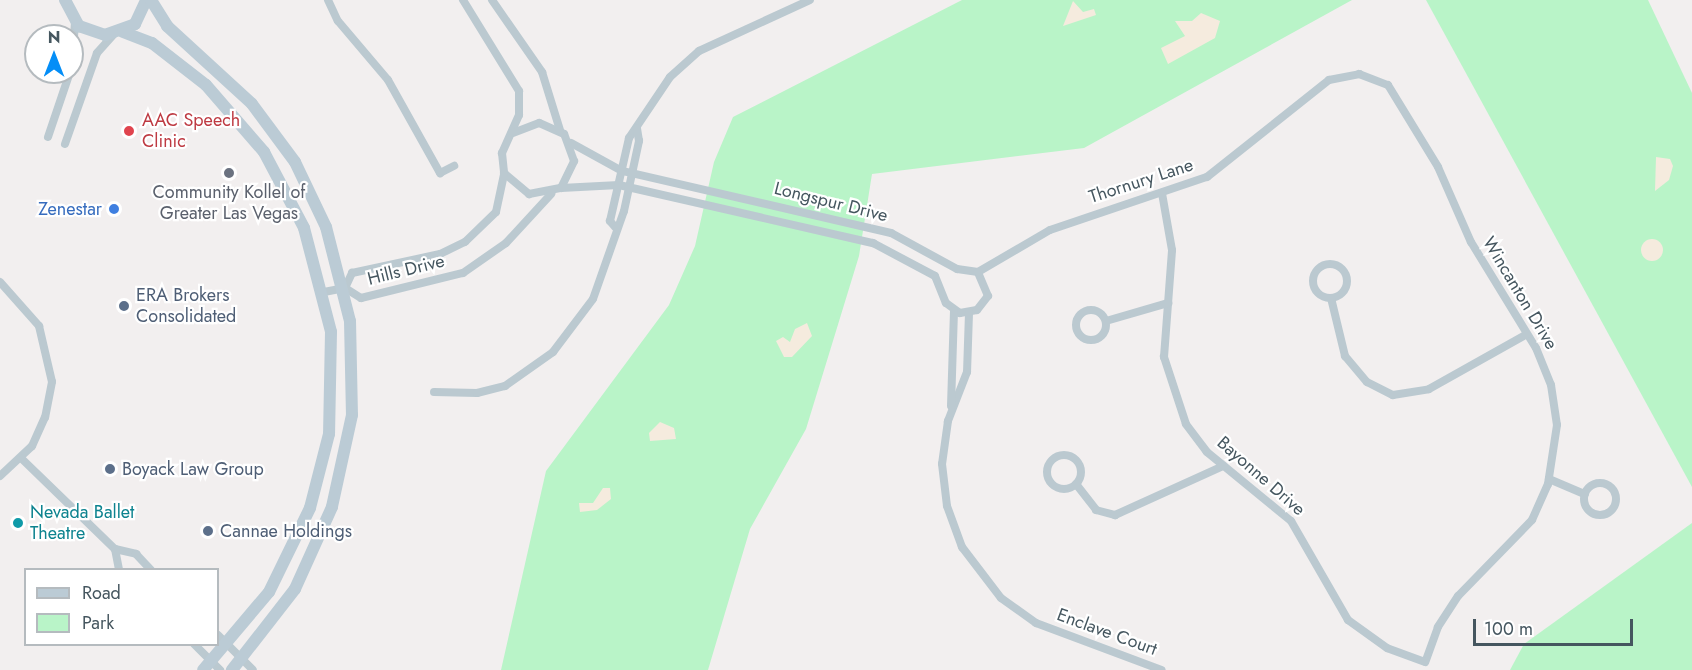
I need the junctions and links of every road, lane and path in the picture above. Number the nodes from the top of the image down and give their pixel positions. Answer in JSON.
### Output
{"nodes":[{"id":1,"x":52,"y":0,"type":"edge"},
{"id":2,"x":148,"y":0,"type":"edge"},
{"id":3,"x":328,"y":0,"type":"edge"},
{"id":4,"x":463,"y":0,"type":"edge"},
{"id":5,"x":492,"y":0,"type":"edge"},
{"id":6,"x":810,"y":0,"type":"edge"},
{"id":7,"x":65,"y":5,"type":"edge"},
{"id":8,"x":75,"y":22,"type":"joint"},
{"id":9,"x":118,"y":33,"type":"junction"},
{"id":10,"x":1365,"y":75,"type":"joint"},
{"id":11,"x":66,"y":84,"type":"edge"},
{"id":12,"x":637,"y":128,"type":"junction"},
{"id":13,"x":560,"y":130,"type":"junction"},
{"id":14,"x":513,"y":134,"type":"junction"},
{"id":15,"x":48,"y":137,"type":"dead end"},
{"id":16,"x":65,"y":144,"type":"dead end"},
{"id":17,"x":571,"y":144,"type":"junction"},
{"id":18,"x":454,"y":165,"type":"dead end"},
{"id":19,"x":622,"y":171,"type":"junction"},
{"id":20,"x":504,"y":173,"type":"junction"},
{"id":21,"x":633,"y":173,"type":"junction"},
{"id":22,"x":619,"y":185,"type":"junction"},
{"id":23,"x":630,"y":188,"type":"junction"},
{"id":24,"x":557,"y":190,"type":"junction"},
{"id":25,"x":1162,"y":193,"type":"junction"},
{"id":26,"x":615,"y":227,"type":"junction"},
{"id":27,"x":978,"y":272,"type":"junction"},
{"id":28,"x":0,"y":282,"type":"edge"},
{"id":29,"x":345,"y":288,"type":"junction"},
{"id":30,"x":324,"y":292,"type":"junction"},
{"id":31,"x":1331,"y":298,"type":"junction"},
{"id":32,"x":1168,"y":303,"type":"junction"},
{"id":33,"x":954,"y":311,"type":"junction"},
{"id":34,"x":969,"y":314,"type":"junction"},
{"id":35,"x":1106,"y":321,"type":"dead end"},
{"id":36,"x":1527,"y":334,"type":"junction"},
{"id":37,"x":434,"y":392,"type":"dead end"},
{"id":38,"x":951,"y":412,"type":"junction"},
{"id":39,"x":22,"y":459,"type":"junction"},
{"id":40,"x":1223,"y":466,"type":"junction"},
{"id":41,"x":0,"y":476,"type":"edge"},
{"id":42,"x":1550,"y":480,"type":"junction"},
{"id":43,"x":1076,"y":484,"type":"junction"},
{"id":44,"x":1585,"y":494,"type":"dead end"},
{"id":45,"x":115,"y":549,"type":"junction"},
{"id":46,"x":119,"y":568,"type":"edge"},
{"id":47,"x":149,"y":568,"type":"edge"},
{"id":48,"x":219,"y":635,"type":"edge"},
{"id":49,"x":228,"y":644,"type":"junction"},
{"id":50,"x":195,"y":646,"type":"edge"},
{"id":51,"x":242,"y":659,"type":"junction"},
{"id":52,"x":1425,"y":662,"type":"joint"},
{"id":53,"x":212,"y":667,"type":"edge"},
{"id":54,"x":232,"y":670,"type":"edge"},
{"id":55,"x":253,"y":670,"type":"edge"},
{"id":56,"x":1162,"y":670,"type":"edge"}],
"edges":[{"from":1,"to":7,"type":"main road"},
{"from":2,"to":9,"type":"main road"},
{"from":2,"to":29,"type":"main road"},
{"from":3,"to":18,"type":"street"},
{"from":4,"to":14,"type":"street","name":"Hills Drive"},
{"from":5,"to":13,"type":"street"},
{"from":6,"to":12,"type":"street"},
{"from":7,"to":8,"type":"main road"},
{"from":8,"to":9,"type":"main road"},
{"from":9,"to":16,"type":"street"},
{"from":9,"to":30,"type":"main road"},
{"from":10,"to":25,"type":"street","name":"Thornury Lane"},
{"from":10,"to":36,"type":"street","name":"Wincanton Drive"},
{"from":11,"to":15,"type":"street"},
{"from":12,"to":19,"type":"street"},
{"from":12,"to":21,"type":"street"},
{"from":13,"to":14,"type":"street"},
{"from":13,"to":17,"type":"street"},
{"from":14,"to":20,"type":"street","name":"Hills Drive"},
{"from":17,"to":19,"type":"street","name":"Longspur Drive"},
{"from":17,"to":24,"type":"street","name":"Hills Drive"},
{"from":19,"to":21,"type":"street","name":"Longspur Drive"},
{"from":19,"to":22,"type":"street"},
{"from":20,"to":24,"type":"street"},
{"from":20,"to":29,"type":"street","name":"Hills Drive"},
{"from":21,"to":23,"type":"street"},
{"from":21,"to":27,"type":"street","name":"Longspur Drive"},
{"from":22,"to":23,"type":"street","name":"Longspur Drive"},
{"from":22,"to":24,"type":"street","name":"Longspur Drive"},
{"from":22,"to":26,"type":"street"},
{"from":23,"to":26,"type":"street"},
{"from":23,"to":33,"type":"street","name":"Longspur Drive"},
{"from":24,"to":29,"type":"street","name":"Hills Drive"},
{"from":25,"to":27,"type":"street","name":"Thornury Lane"},
{"from":25,"to":32,"type":"street","name":"Bayonne Drive"},
{"from":26,"to":37,"type":"street"},
{"from":27,"to":34,"type":"street"},
{"from":28,"to":39,"type":"street"},
{"from":29,"to":30,"type":"street","name":"Hills Drive"},
{"from":29,"to":51,"type":"main road"},
{"from":30,"to":49,"type":"main road"},
{"from":31,"to":31,"type":"street"},
{"from":31,"to":36,"type":"street"},
{"from":32,"to":35,"type":"street"},
{"from":32,"to":40,"type":"street","name":"Bayonne Drive"},
{"from":33,"to":34,"type":"street"},
{"from":33,"to":38,"type":"street","name":"Enclave Court"},
{"from":34,"to":38,"type":"street","name":"Enclave Court"},
{"from":36,"to":42,"type":"street","name":"Wincanton Drive"},
{"from":38,"to":56,"type":"street","name":"Enclave Court"},
{"from":39,"to":41,"type":"street"},
{"from":39,"to":45,"type":"street"},
{"from":40,"to":43,"type":"street"},
{"from":40,"to":52,"type":"street","name":"Bayonne Drive"},
{"from":42,"to":44,"type":"street"},
{"from":42,"to":52,"type":"street","name":"Wincanton Drive"},
{"from":43,"to":43,"type":"street"},
{"from":45,"to":46,"type":"street"},
{"from":45,"to":47,"type":"street"},
{"from":48,"to":49,"type":"street"},
{"from":49,"to":51,"type":"street"},
{"from":49,"to":53,"type":"main road"},
{"from":50,"to":53,"type":"street"},
{"from":51,"to":54,"type":"main road"},
{"from":51,"to":55,"type":"street"}]}
